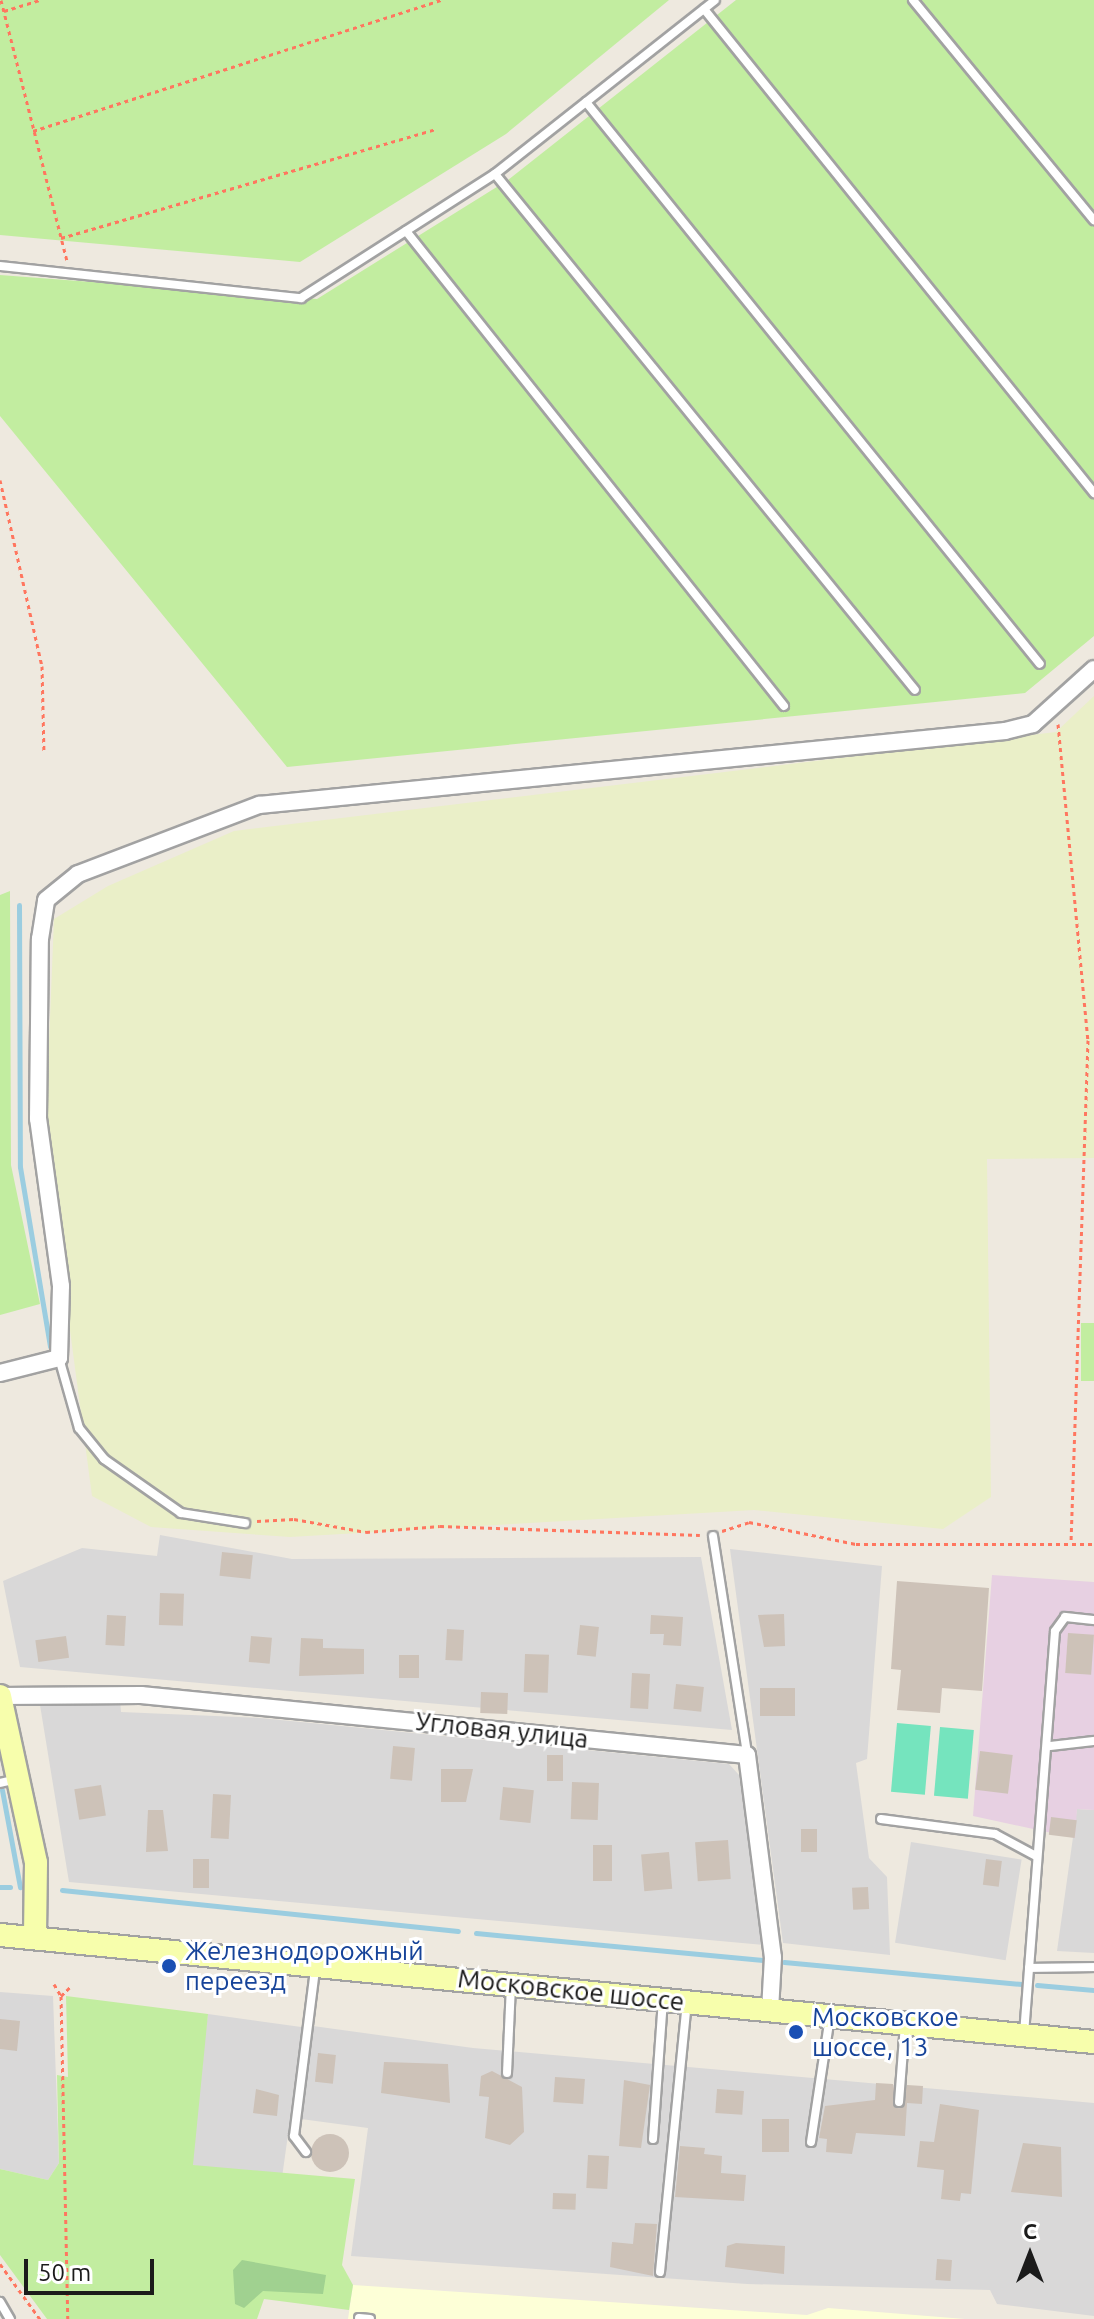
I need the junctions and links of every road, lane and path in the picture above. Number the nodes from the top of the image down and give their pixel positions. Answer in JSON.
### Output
{"nodes":[{"id":1,"x":1,"y":0,"type":"edge"},
{"id":2,"x":39,"y":0,"type":"edge"},
{"id":3,"x":441,"y":0,"type":"edge"},
{"id":4,"x":715,"y":0,"type":"edge"},
{"id":5,"x":913,"y":0,"type":"edge"},
{"id":6,"x":704,"y":9,"type":"junction"},
{"id":7,"x":4,"y":11,"type":"junction"},
{"id":8,"x":586,"y":102,"type":"junction"},
{"id":9,"x":437,"y":129,"type":"dead end"},
{"id":10,"x":33,"y":131,"type":"junction"},
{"id":11,"x":495,"y":174,"type":"junction"},
{"id":12,"x":1094,"y":220,"type":"edge"},
{"id":13,"x":406,"y":231,"type":"junction"},
{"id":14,"x":61,"y":238,"type":"junction"},
{"id":15,"x":0,"y":266,"type":"edge"},
{"id":16,"x":69,"y":272,"type":"junction"},
{"id":17,"x":0,"y":480,"type":"edge"},
{"id":18,"x":1094,"y":493,"type":"edge"},
{"id":19,"x":1040,"y":664,"type":"dead end"},
{"id":20,"x":1094,"y":669,"type":"edge"},
{"id":21,"x":915,"y":690,"type":"dead end"},
{"id":22,"x":784,"y":706,"type":"dead end"},
{"id":23,"x":1056,"y":706,"type":"junction"},
{"id":24,"x":44,"y":751,"type":"dead end"},
{"id":25,"x":59,"y":1358,"type":"junction"},
{"id":26,"x":0,"y":1373,"type":"edge"},
{"id":27,"x":245,"y":1523,"type":"joint"},
{"id":28,"x":713,"y":1536,"type":"junction"},
{"id":29,"x":1071,"y":1542,"type":"junction"},
{"id":30,"x":1094,"y":1544,"type":"edge"},
{"id":31,"x":1094,"y":1620,"type":"edge"},
{"id":32,"x":0,"y":1696,"type":"edge"},
{"id":33,"x":1094,"y":1741,"type":"edge"},
{"id":34,"x":1050,"y":1746,"type":"junction"},
{"id":35,"x":747,"y":1755,"type":"junction"},
{"id":36,"x":9,"y":1781,"type":"edge"},
{"id":37,"x":881,"y":1819,"type":"dead end"},
{"id":38,"x":1036,"y":1856,"type":"junction"},
{"id":39,"x":0,"y":1935,"type":"edge"},
{"id":40,"x":35,"y":1938,"type":"junction"},
{"id":41,"x":315,"y":1965,"type":"junction"},
{"id":42,"x":1094,"y":1967,"type":"edge"},
{"id":43,"x":1029,"y":1968,"type":"junction"},
{"id":44,"x":54,"y":1984,"type":"dead end"},
{"id":45,"x":72,"y":1985,"type":"dead end"},
{"id":46,"x":511,"y":1985,"type":"junction"},
{"id":47,"x":61,"y":1996,"type":"junction"},
{"id":48,"x":663,"y":2000,"type":"junction"},
{"id":49,"x":687,"y":2002,"type":"junction"},
{"id":50,"x":770,"y":2010,"type":"junction"},
{"id":51,"x":830,"y":2016,"type":"junction"},
{"id":52,"x":905,"y":2023,"type":"junction"},
{"id":53,"x":1024,"y":2035,"type":"junction"},
{"id":54,"x":1094,"y":2042,"type":"edge"},
{"id":55,"x":507,"y":2073,"type":"dead end"},
{"id":56,"x":899,"y":2102,"type":"dead end"},
{"id":57,"x":653,"y":2139,"type":"dead end"},
{"id":58,"x":811,"y":2142,"type":"dead end"},
{"id":59,"x":306,"y":2152,"type":"dead end"},
{"id":60,"x":0,"y":2264,"type":"edge"},
{"id":61,"x":660,"y":2272,"type":"dead end"},
{"id":62,"x":0,"y":2302,"type":"edge"},
{"id":63,"x":359,"y":2318,"type":"edge"},
{"id":64,"x":10,"y":2319,"type":"edge"},
{"id":65,"x":40,"y":2319,"type":"edge"},
{"id":66,"x":68,"y":2319,"type":"edge"},
{"id":67,"x":370,"y":2319,"type":"edge"}],
"edges":[{"from":1,"to":7,"type":"path"},
{"from":2,"to":7,"type":"path"},
{"from":3,"to":10,"type":"path"},
{"from":4,"to":6,"type":"lane"},
{"from":5,"to":12,"type":"lane"},
{"from":6,"to":8,"type":"lane"},
{"from":6,"to":18,"type":"lane"},
{"from":7,"to":10,"type":"path"},
{"from":8,"to":11,"type":"lane"},
{"from":8,"to":19,"type":"lane"},
{"from":9,"to":14,"type":"path"},
{"from":10,"to":14,"type":"path"},
{"from":11,"to":13,"type":"lane"},
{"from":11,"to":21,"type":"lane"},
{"from":13,"to":16,"type":"lane"},
{"from":13,"to":22,"type":"lane"},
{"from":14,"to":16,"type":"path"},
{"from":15,"to":16,"type":"lane"},
{"from":17,"to":24,"type":"path"},
{"from":20,"to":23,"type":"street"},
{"from":23,"to":25,"type":"street"},
{"from":23,"to":29,"type":"path"},
{"from":25,"to":26,"type":"street"},
{"from":25,"to":27,"type":"lane"},
{"from":27,"to":28,"type":"path"},
{"from":28,"to":29,"type":"path"},
{"from":28,"to":35,"type":"lane"},
{"from":29,"to":30,"type":"path"},
{"from":31,"to":34,"type":"lane"},
{"from":32,"to":35,"type":"street","name":"Угловая улица"},
{"from":32,"to":36,"type":"main road"},
{"from":33,"to":34,"type":"lane"},
{"from":34,"to":38,"type":"lane"},
{"from":35,"to":50,"type":"street"},
{"from":36,"to":40,"type":"main road"},
{"from":37,"to":38,"type":"lane"},
{"from":38,"to":43,"type":"lane"},
{"from":39,"to":40,"type":"main road","name":"Московское шоссе"},
{"from":40,"to":41,"type":"main road","name":"Московское шоссе"},
{"from":41,"to":46,"type":"main road","name":"Московское шоссе"},
{"from":41,"to":59,"type":"lane"},
{"from":42,"to":43,"type":"lane"},
{"from":43,"to":53,"type":"lane"},
{"from":44,"to":47,"type":"path"},
{"from":45,"to":47,"type":"path"},
{"from":46,"to":48,"type":"main road","name":"Московское шоссе"},
{"from":46,"to":55,"type":"lane"},
{"from":47,"to":66,"type":"path"},
{"from":48,"to":49,"type":"main road","name":"Московское шоссе"},
{"from":48,"to":57,"type":"lane"},
{"from":49,"to":50,"type":"main road","name":"Московское шоссе"},
{"from":49,"to":61,"type":"lane"},
{"from":50,"to":51,"type":"main road","name":"Московское шоссе"},
{"from":51,"to":52,"type":"main road","name":"Московское шоссе"},
{"from":51,"to":58,"type":"lane"},
{"from":52,"to":53,"type":"main road","name":"Московское шоссе"},
{"from":52,"to":56,"type":"lane"},
{"from":53,"to":54,"type":"main road","name":"Московское шоссе"},
{"from":60,"to":65,"type":"path"},
{"from":62,"to":64,"type":"lane"},
{"from":63,"to":67,"type":"lane"}]}
